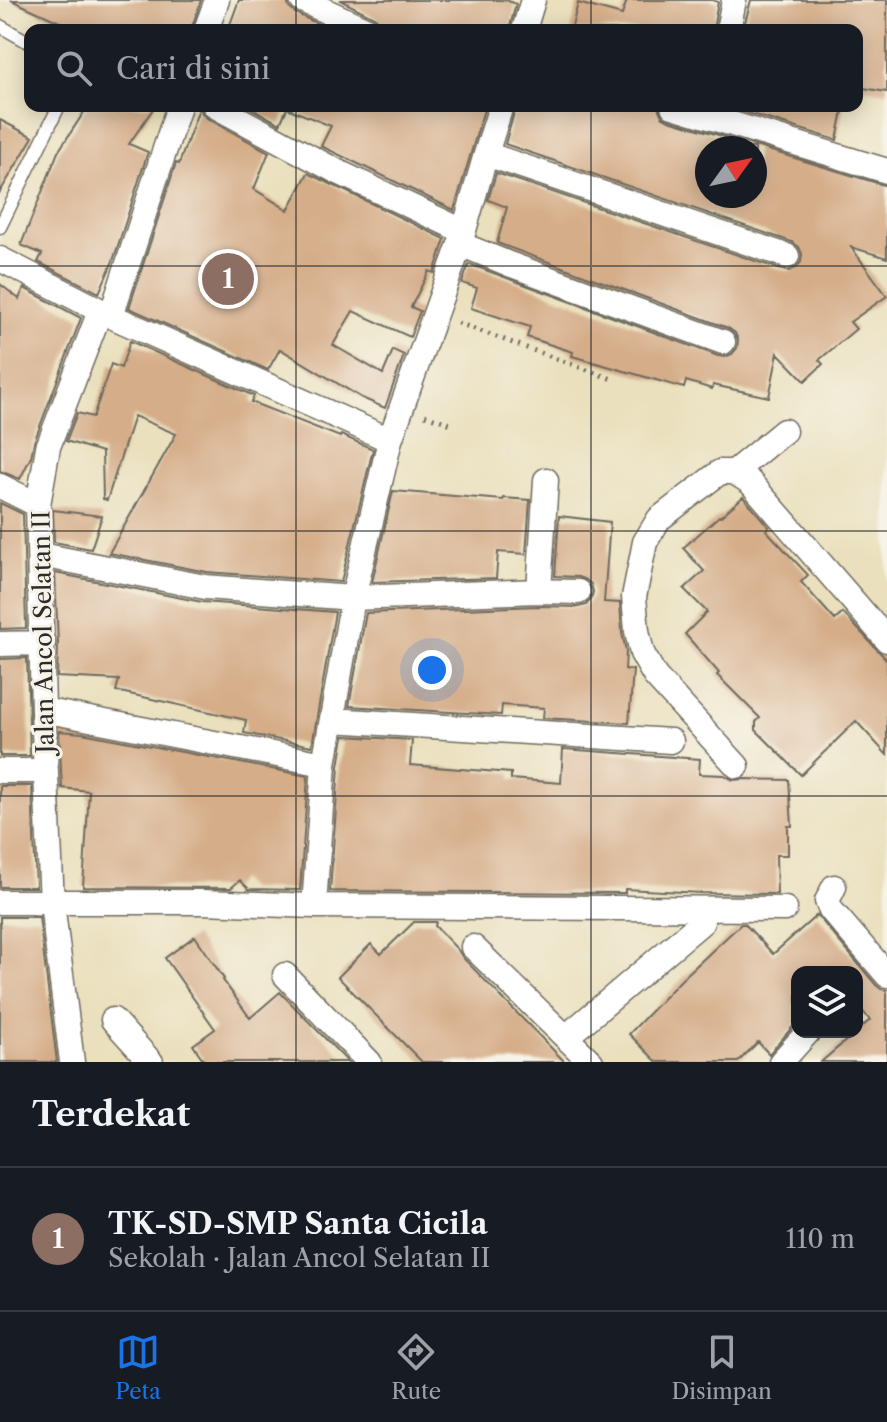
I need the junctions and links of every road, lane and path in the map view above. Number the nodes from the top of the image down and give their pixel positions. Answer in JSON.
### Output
{"nodes":[{"id":1,"x":217,"y":0,"type":"edge"},
{"id":2,"x":302,"y":0,"type":"edge"},
{"id":3,"x":533,"y":0,"type":"edge"},
{"id":4,"x":734,"y":0,"type":"edge"},
{"id":5,"x":208,"y":24,"type":"edge"},
{"id":6,"x":354,"y":24,"type":"edge"},
{"id":7,"x":526,"y":24,"type":"edge"},
{"id":8,"x":729,"y":24,"type":"edge"},
{"id":9,"x":0,"y":26,"type":"edge"},
{"id":10,"x":24,"y":40,"type":"edge"},
{"id":11,"x":56,"y":112,"type":"edge"},
{"id":12,"x":177,"y":112,"type":"edge"},
{"id":13,"x":226,"y":112,"type":"edge"},
{"id":14,"x":499,"y":112,"type":"edge"},
{"id":15,"x":712,"y":112,"type":"edge"},
{"id":16,"x":486,"y":154,"type":"junction"},
{"id":17,"x":887,"y":171,"type":"edge"},
{"id":18,"x":0,"y":227,"type":"edge"},
{"id":19,"x":462,"y":238,"type":"junction"},
{"id":20,"x":787,"y":256,"type":"dead end"},
{"id":21,"x":0,"y":259,"type":"edge"},
{"id":22,"x":105,"y":313,"type":"junction"},
{"id":23,"x":435,"y":314,"type":"junction"},
{"id":24,"x":723,"y":342,"type":"dead end"},
{"id":25,"x":615,"y":380,"type":"dead end"},
{"id":26,"x":784,"y":431,"type":"dead end"},
{"id":27,"x":390,"y":440,"type":"junction"},
{"id":28,"x":734,"y":472,"type":"junction"},
{"id":29,"x":546,"y":480,"type":"dead end"},
{"id":30,"x":0,"y":486,"type":"edge"},
{"id":31,"x":38,"y":505,"type":"junction"},
{"id":32,"x":41,"y":555,"type":"junction"},
{"id":33,"x":539,"y":591,"type":"junction"},
{"id":34,"x":578,"y":592,"type":"dead end"},
{"id":35,"x":353,"y":598,"type":"junction"},
{"id":36,"x":887,"y":640,"type":"edge"},
{"id":37,"x":43,"y":643,"type":"junction"},
{"id":38,"x":0,"y":644,"type":"edge"},
{"id":39,"x":43,"y":710,"type":"junction"},
{"id":40,"x":332,"y":720,"type":"junction"},
{"id":41,"x":671,"y":741,"type":"dead end"},
{"id":42,"x":324,"y":764,"type":"junction"},
{"id":43,"x":737,"y":766,"type":"dead end"},
{"id":44,"x":0,"y":771,"type":"edge"},
{"id":45,"x":46,"y":771,"type":"junction"},
{"id":46,"x":834,"y":887,"type":"dead end"},
{"id":47,"x":0,"y":902,"type":"edge"},
{"id":48,"x":52,"y":903,"type":"junction"},
{"id":49,"x":314,"y":906,"type":"junction"},
{"id":50,"x":785,"y":909,"type":"dead end"},
{"id":51,"x":702,"y":922,"type":"dead end"},
{"id":52,"x":473,"y":947,"type":"dead end"},
{"id":53,"x":872,"y":970,"type":"edge"},
{"id":54,"x":285,"y":975,"type":"dead end"},
{"id":55,"x":113,"y":1020,"type":"dead end"},
{"id":56,"x":566,"y":1037,"type":"junction"},
{"id":57,"x":803,"y":1038,"type":"edge"},
{"id":58,"x":72,"y":1062,"type":"edge"},
{"id":59,"x":151,"y":1062,"type":"edge"},
{"id":60,"x":369,"y":1062,"type":"edge"},
{"id":61,"x":591,"y":1062,"type":"edge"},
{"id":62,"x":781,"y":1062,"type":"edge"}],
"edges":[{"from":1,"to":5,"type":"street"},
{"from":2,"to":6,"type":"street"},
{"from":3,"to":7,"type":"street"},
{"from":4,"to":8,"type":"street"},
{"from":9,"to":10,"type":"lane"},
{"from":11,"to":18,"type":"lane"},
{"from":12,"to":22,"type":"street","name":"Jalan Ancol Selatan II"},
{"from":13,"to":19,"type":"street"},
{"from":14,"to":16,"type":"street"},
{"from":15,"to":17,"type":"street"},
{"from":16,"to":19,"type":"street"},
{"from":16,"to":20,"type":"street"},
{"from":19,"to":23,"type":"street"},
{"from":19,"to":24,"type":"street"},
{"from":21,"to":22,"type":"street"},
{"from":22,"to":27,"type":"street"},
{"from":22,"to":31,"type":"street","name":"Jalan Ancol Selatan II"},
{"from":23,"to":25,"type":"path"},
{"from":23,"to":27,"type":"street"},
{"from":26,"to":28,"type":"street"},
{"from":27,"to":35,"type":"street"},
{"from":28,"to":36,"type":"street"},
{"from":28,"to":43,"type":"street"},
{"from":29,"to":33,"type":"street"},
{"from":30,"to":31,"type":"street"},
{"from":31,"to":32,"type":"street","name":"Jalan Ancol Selatan II"},
{"from":32,"to":35,"type":"street"},
{"from":32,"to":37,"type":"street","name":"Jalan Ancol Selatan II"},
{"from":33,"to":34,"type":"street"},
{"from":33,"to":35,"type":"street"},
{"from":35,"to":40,"type":"street"},
{"from":37,"to":38,"type":"street"},
{"from":37,"to":39,"type":"street","name":"Jalan Ancol Selatan II"},
{"from":39,"to":42,"type":"street"},
{"from":39,"to":45,"type":"street","name":"Jalan Ancol Selatan II"},
{"from":40,"to":41,"type":"street"},
{"from":40,"to":42,"type":"street"},
{"from":42,"to":49,"type":"street"},
{"from":44,"to":45,"type":"street","name":"Jalan Ancol Selatan II"},
{"from":45,"to":48,"type":"street","name":"Jalan Ancol Selatan II"},
{"from":46,"to":53,"type":"street"},
{"from":47,"to":48,"type":"street"},
{"from":48,"to":49,"type":"street"},
{"from":48,"to":58,"type":"street","name":"Jalan Ancol Selatan II"},
{"from":49,"to":50,"type":"street"},
{"from":51,"to":56,"type":"street"},
{"from":52,"to":56,"type":"street"},
{"from":54,"to":60,"type":"street"},
{"from":55,"to":59,"type":"street"},
{"from":56,"to":61,"type":"street"},
{"from":57,"to":62,"type":"street"}]}
